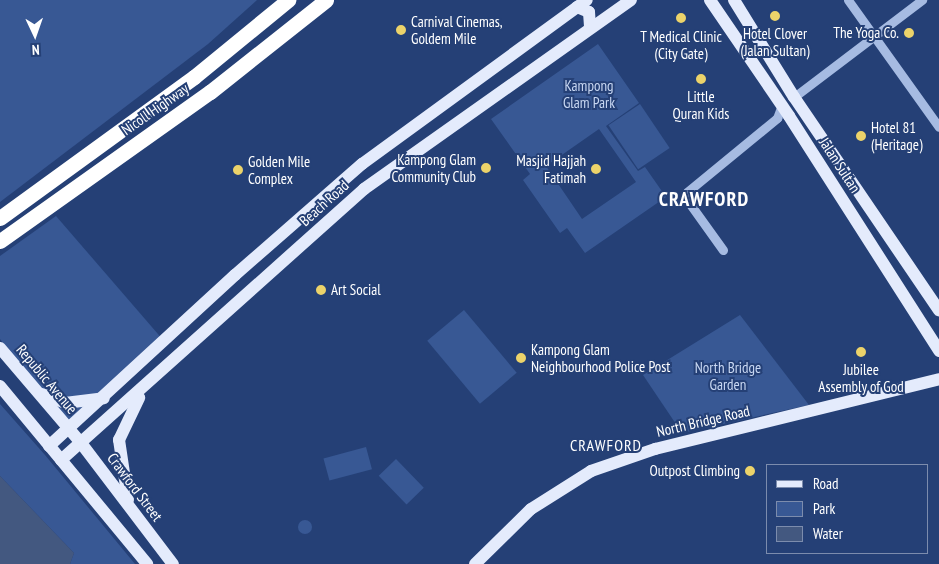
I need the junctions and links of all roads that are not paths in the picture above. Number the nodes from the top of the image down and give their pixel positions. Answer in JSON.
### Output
{"nodes":[{"id":1,"x":288,"y":0,"type":"edge"},
{"id":2,"x":326,"y":0,"type":"edge"},
{"id":3,"x":710,"y":0,"type":"edge"},
{"id":4,"x":734,"y":0,"type":"edge"},
{"id":5,"x":848,"y":0,"type":"edge"},
{"id":6,"x":922,"y":0,"type":"edge"},
{"id":7,"x":623,"y":2,"type":"edge"},
{"id":8,"x":582,"y":4,"type":"edge"},
{"id":9,"x":590,"y":28,"type":"junction"},
{"id":10,"x":876,"y":37,"type":"junction"},
{"id":11,"x":794,"y":97,"type":"junction"},
{"id":12,"x":801,"y":108,"type":"junction"},
{"id":13,"x":785,"y":111,"type":"junction"},
{"id":14,"x":939,"y":127,"type":"edge"},
{"id":15,"x":6,"y":214,"type":"edge"},
{"id":16,"x":0,"y":241,"type":"edge"},
{"id":17,"x":723,"y":250,"type":"dead end"},
{"id":18,"x":939,"y":310,"type":"edge"},
{"id":19,"x":0,"y":348,"type":"edge"},
{"id":20,"x":939,"y":351,"type":"edge"},
{"id":21,"x":939,"y":379,"type":"edge"},
{"id":22,"x":118,"y":385,"type":"junction"},
{"id":23,"x":0,"y":386,"type":"edge"},
{"id":24,"x":143,"y":390,"type":"junction"},
{"id":25,"x":35,"y":391,"type":"junction"},
{"id":26,"x":105,"y":398,"type":"junction"},
{"id":27,"x":133,"y":398,"type":"junction"},
{"id":28,"x":69,"y":430,"type":"junction"},
{"id":29,"x":81,"y":443,"type":"junction"},
{"id":30,"x":49,"y":446,"type":"junction"},
{"id":31,"x":61,"y":460,"type":"junction"},
{"id":32,"x":130,"y":507,"type":"junction"},
{"id":33,"x":147,"y":564,"type":"edge"},
{"id":34,"x":173,"y":564,"type":"edge"},
{"id":35,"x":475,"y":564,"type":"edge"}],
"edges":[{"from":1,"to":15,"type":"highway","name":"Nicoll Highway"},
{"from":2,"to":16,"type":"highway","name":"Nicoll Highway"},
{"from":3,"to":13,"type":"main road","name":"Jalan Sultan"},
{"from":4,"to":11,"type":"main road","name":"Jalan Sultan"},
{"from":5,"to":10,"type":"street"},
{"from":6,"to":10,"type":"street"},
{"from":7,"to":9,"type":"main road","name":"Beach Road"},
{"from":8,"to":9,"type":"main road"},
{"from":8,"to":22,"type":"main road","name":"Beach Road"},
{"from":9,"to":24,"type":"main road","name":"Beach Road"},
{"from":10,"to":11,"type":"street"},
{"from":10,"to":14,"type":"street"},
{"from":11,"to":12,"type":"main road","name":"Jalan Sultan"},
{"from":12,"to":13,"type":"street"},
{"from":12,"to":18,"type":"main road","name":"Jalan Sultan"},
{"from":13,"to":17,"type":"street"},
{"from":13,"to":20,"type":"main road","name":"Jalan Sultan"},
{"from":19,"to":25,"type":"main road","name":"Republic Avenue"},
{"from":21,"to":35,"type":"main road","name":"North Bridge Road"},
{"from":22,"to":26,"type":"main road","name":"Beach Road"},
{"from":22,"to":27,"type":"main road"},
{"from":23,"to":30,"type":"main road"},
{"from":24,"to":27,"type":"main road","name":"Beach Road"},
{"from":24,"to":32,"type":"main road"},
{"from":25,"to":26,"type":"main road"},
{"from":25,"to":28,"type":"main road","name":"Republic Avenue"},
{"from":26,"to":28,"type":"main road","name":"Beach Road"},
{"from":27,"to":29,"type":"main road","name":"Beach Road"},
{"from":28,"to":29,"type":"main road","name":"Crawford Street"},
{"from":28,"to":30,"type":"main road","name":"Beach Road"},
{"from":29,"to":31,"type":"main road","name":"Beach Road"},
{"from":29,"to":32,"type":"main road","name":"Crawford Street"},
{"from":30,"to":31,"type":"main road"},
{"from":31,"to":33,"type":"main road"},
{"from":32,"to":34,"type":"main road","name":"Crawford Street"}]}
